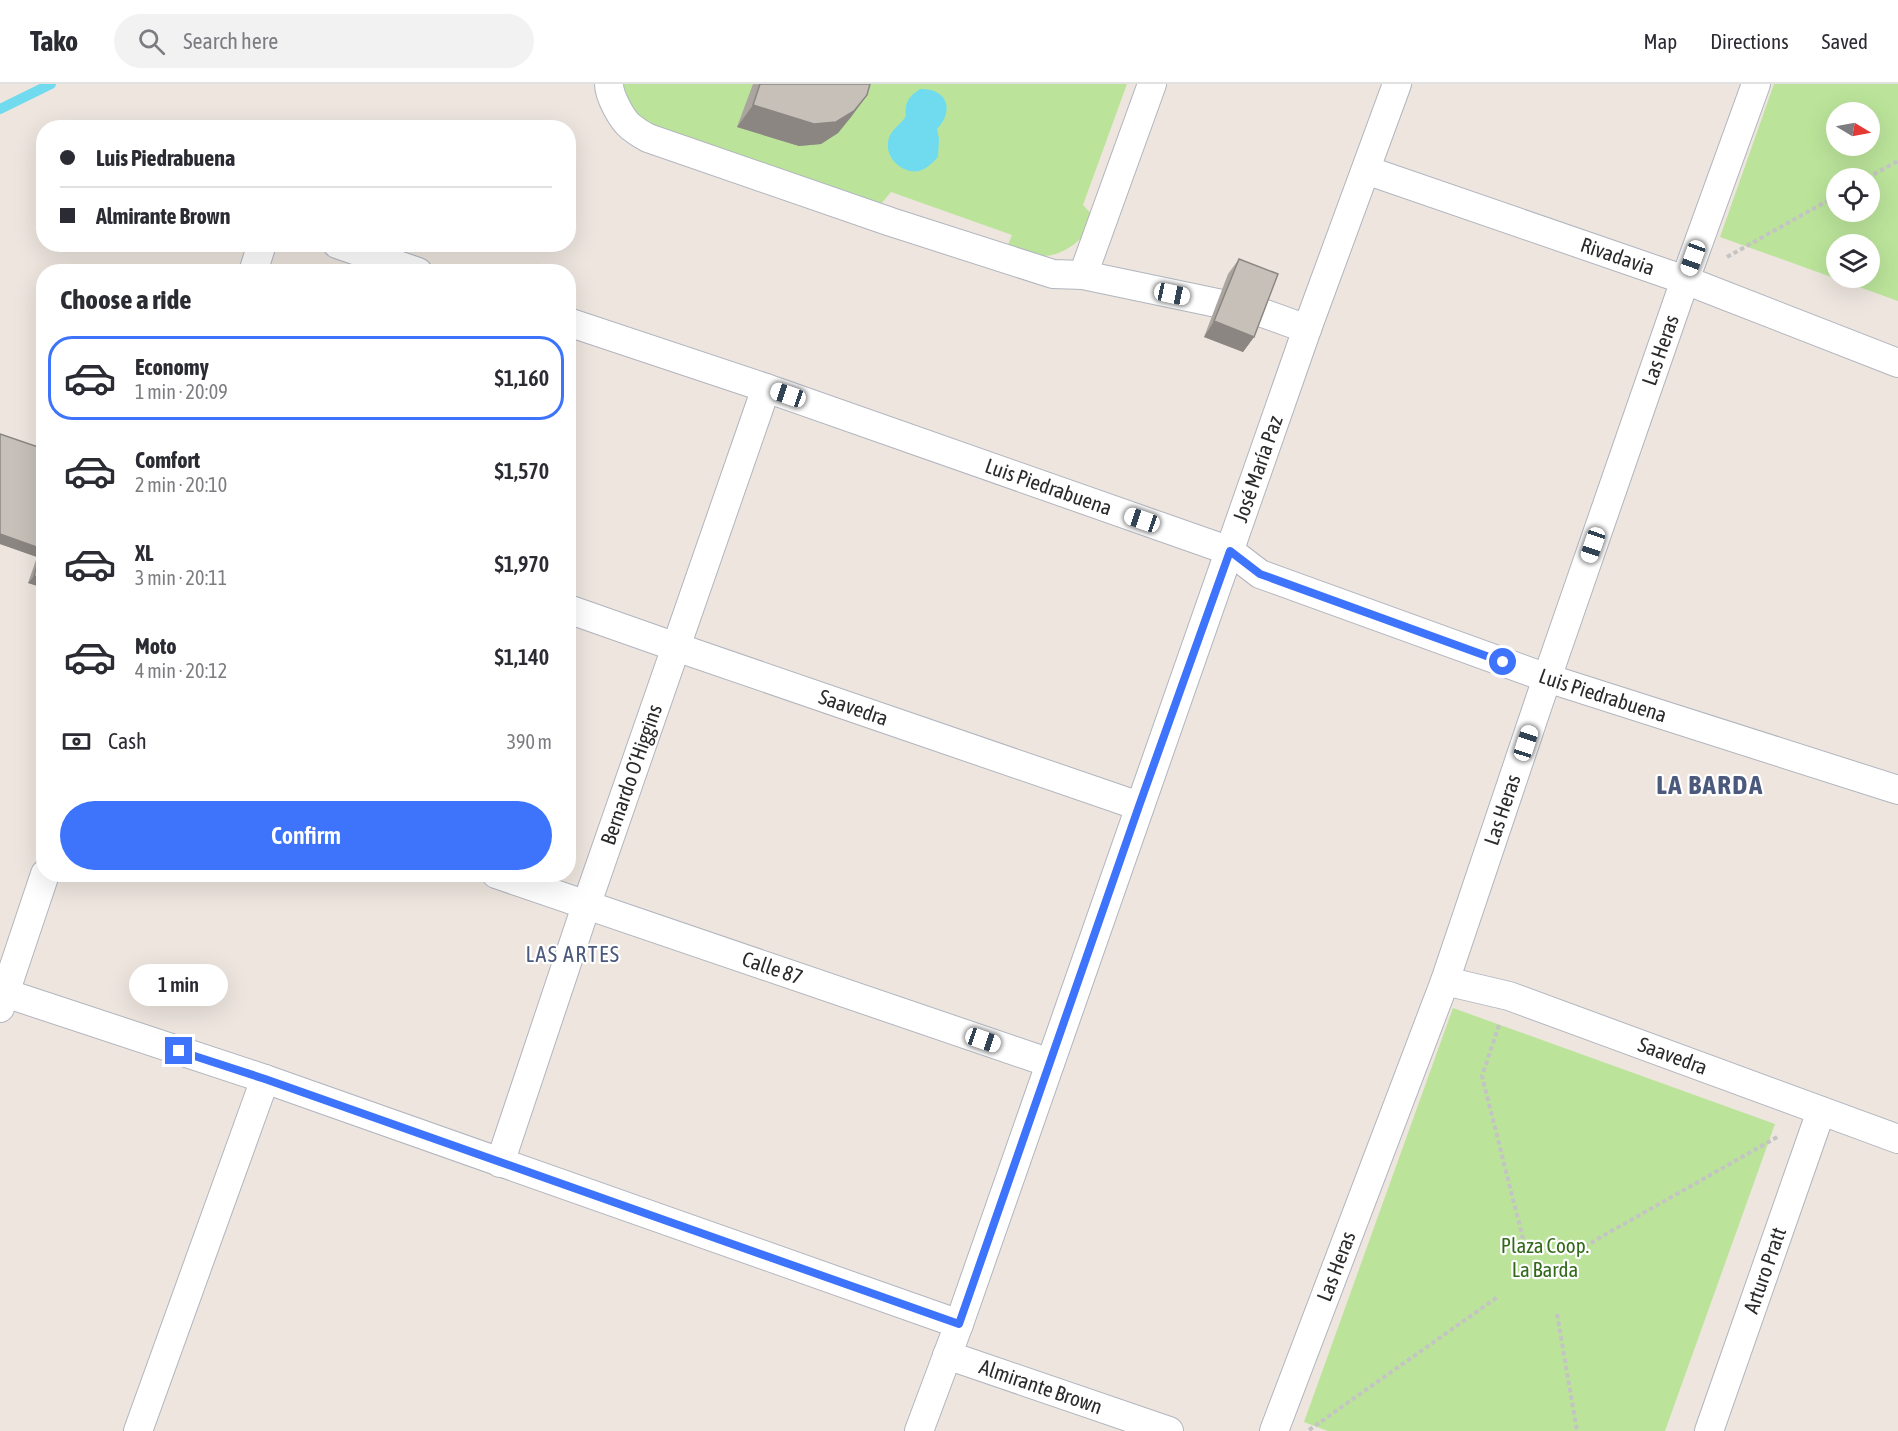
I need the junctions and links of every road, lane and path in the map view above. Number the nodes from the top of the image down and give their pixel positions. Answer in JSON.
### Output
{"nodes":[{"id":1,"x":609,"y":84,"type":"edge"},
{"id":2,"x":1152,"y":84,"type":"edge"},
{"id":3,"x":1397,"y":84,"type":"edge"},
{"id":4,"x":1756,"y":84,"type":"edge"},
{"id":5,"x":1898,"y":161,"type":"edge"},
{"id":6,"x":1366,"y":170,"type":"junction"},
{"id":7,"x":1880,"y":171,"type":"edge"},
{"id":8,"x":1826,"y":202,"type":"edge"},
{"id":9,"x":360,"y":252,"type":"edge"},
{"id":10,"x":395,"y":264,"type":"edge"},
{"id":11,"x":1083,"y":275,"type":"junction"},
{"id":12,"x":1685,"y":280,"type":"junction"},
{"id":13,"x":576,"y":325,"type":"edge"},
{"id":14,"x":1307,"y":329,"type":"junction"},
{"id":15,"x":1898,"y":363,"type":"edge"},
{"id":16,"x":766,"y":388,"type":"junction"},
{"id":17,"x":1230,"y":551,"type":"junction"},
{"id":18,"x":576,"y":612,"type":"edge"},
{"id":19,"x":676,"y":647,"type":"junction"},
{"id":20,"x":1547,"y":678,"type":"junction"},
{"id":21,"x":1898,"y":790,"type":"edge"},
{"id":22,"x":1139,"y":806,"type":"junction"},
{"id":23,"x":42,"y":882,"type":"edge"},
{"id":24,"x":518,"y":882,"type":"edge"},
{"id":25,"x":586,"y":906,"type":"junction"},
{"id":26,"x":1445,"y":981,"type":"junction"},
{"id":27,"x":1509,"y":996,"type":"junction"},
{"id":28,"x":3,"y":1001,"type":"edge"},
{"id":29,"x":1050,"y":1063,"type":"junction"},
{"id":30,"x":265,"y":1079,"type":"junction"},
{"id":31,"x":1821,"y":1111,"type":"junction"},
{"id":32,"x":1898,"y":1139,"type":"edge"},
{"id":33,"x":500,"y":1163,"type":"junction"},
{"id":34,"x":1523,"y":1239,"type":"dead end"},
{"id":35,"x":1571,"y":1254,"type":"dead end"},
{"id":36,"x":1499,"y":1296,"type":"dead end"},
{"id":37,"x":1557,"y":1314,"type":"dead end"},
{"id":38,"x":959,"y":1324,"type":"junction"},
{"id":39,"x":947,"y":1355,"type":"junction"},
{"id":40,"x":138,"y":1431,"type":"edge"},
{"id":41,"x":919,"y":1431,"type":"edge"},
{"id":42,"x":1169,"y":1431,"type":"edge"},
{"id":43,"x":1274,"y":1431,"type":"edge"},
{"id":44,"x":1307,"y":1431,"type":"edge"},
{"id":45,"x":1577,"y":1431,"type":"edge"},
{"id":46,"x":1709,"y":1431,"type":"edge"}],
"edges":[{"from":1,"to":11,"type":"street"},
{"from":2,"to":11,"type":"street"},
{"from":3,"to":6,"type":"street","name":"José María Paz"},
{"from":4,"to":12,"type":"street","name":"Las Heras"},
{"from":5,"to":7,"type":"path"},
{"from":6,"to":12,"type":"street","name":"Rivadavia"},
{"from":6,"to":14,"type":"street","name":"José María Paz"},
{"from":8,"to":12,"type":"path"},
{"from":9,"to":10,"type":"street"},
{"from":11,"to":14,"type":"street"},
{"from":12,"to":15,"type":"street","name":"Rivadavia"},
{"from":12,"to":20,"type":"street","name":"Las Heras"},
{"from":13,"to":16,"type":"street","name":"Luis Piedrabuena"},
{"from":14,"to":17,"type":"street","name":"José María Paz"},
{"from":16,"to":17,"type":"street","name":"Luis Piedrabuena"},
{"from":16,"to":19,"type":"street","name":"Bernardo O´Higgins"},
{"from":17,"to":20,"type":"street","name":"Luis Piedrabuena"},
{"from":17,"to":22,"type":"street","name":"José María Paz"},
{"from":18,"to":19,"type":"street","name":"Saavedra"},
{"from":19,"to":22,"type":"street","name":"Saavedra"},
{"from":19,"to":25,"type":"street","name":"Bernardo O´Higgins"},
{"from":20,"to":21,"type":"street","name":"Luis Piedrabuena"},
{"from":20,"to":26,"type":"street","name":"Las Heras"},
{"from":22,"to":29,"type":"street","name":"José María Paz"},
{"from":23,"to":28,"type":"street"},
{"from":24,"to":25,"type":"street","name":"Calle 87"},
{"from":25,"to":29,"type":"street","name":"Calle 87"},
{"from":25,"to":33,"type":"street","name":"Bernardo O´Higgins"},
{"from":26,"to":27,"type":"street","name":"Saavedra"},
{"from":26,"to":43,"type":"street","name":"Las Heras"},
{"from":27,"to":31,"type":"street","name":"Saavedra"},
{"from":27,"to":34,"type":"path"},
{"from":28,"to":30,"type":"street"},
{"from":29,"to":38,"type":"street","name":"José María Paz"},
{"from":30,"to":33,"type":"street"},
{"from":30,"to":40,"type":"street"},
{"from":31,"to":32,"type":"street","name":"Saavedra"},
{"from":31,"to":35,"type":"path"},
{"from":31,"to":46,"type":"street","name":"Arturo Pratt"},
{"from":33,"to":38,"type":"street"},
{"from":36,"to":44,"type":"path"},
{"from":37,"to":45,"type":"path"},
{"from":38,"to":39,"type":"street","name":"José María Paz"},
{"from":39,"to":41,"type":"street","name":"José María Paz"},
{"from":39,"to":42,"type":"street","name":"Almirante Brown"}]}
